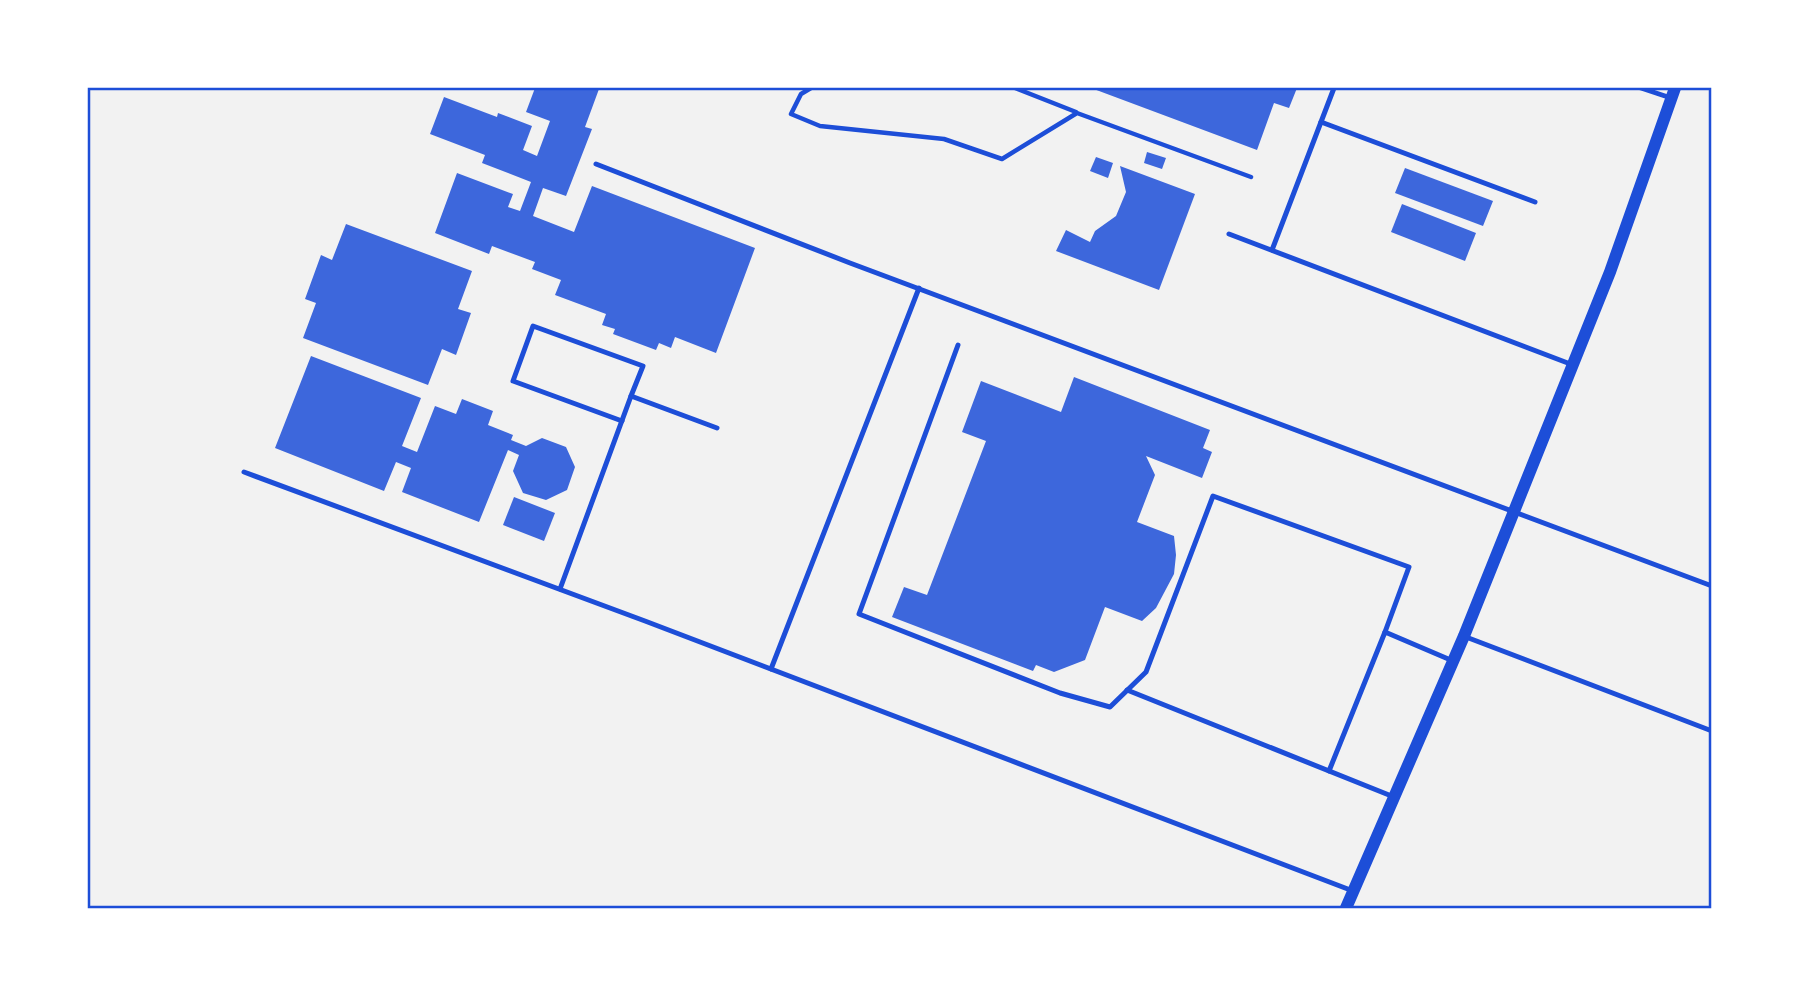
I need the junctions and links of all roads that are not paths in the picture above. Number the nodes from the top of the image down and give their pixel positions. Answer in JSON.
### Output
{"nodes":[{"id":1,"x":1334,"y":88,"type":"edge"},
{"id":2,"x":1642,"y":88,"type":"edge"},
{"id":3,"x":1673,"y":93,"type":"edge"},
{"id":4,"x":1321,"y":122,"type":"junction"},
{"id":5,"x":596,"y":164,"type":"dead end"},
{"id":6,"x":1535,"y":201,"type":"dead end"},
{"id":7,"x":1229,"y":234,"type":"dead end"},
{"id":8,"x":1272,"y":250,"type":"junction"},
{"id":9,"x":919,"y":288,"type":"junction"},
{"id":10,"x":958,"y":345,"type":"dead end"},
{"id":11,"x":1573,"y":365,"type":"junction"},
{"id":12,"x":631,"y":396,"type":"junction"},
{"id":13,"x":622,"y":421,"type":"junction"},
{"id":14,"x":717,"y":428,"type":"dead end"},
{"id":15,"x":244,"y":472,"type":"dead end"},
{"id":16,"x":1513,"y":512,"type":"junction"},
{"id":17,"x":1712,"y":586,"type":"edge"},
{"id":18,"x":560,"y":589,"type":"junction"},
{"id":19,"x":1385,"y":632,"type":"junction"},
{"id":20,"x":1464,"y":636,"type":"junction"},
{"id":21,"x":1453,"y":661,"type":"junction"},
{"id":22,"x":771,"y":669,"type":"junction"},
{"id":23,"x":1127,"y":690,"type":"junction"},
{"id":24,"x":1712,"y":731,"type":"edge"},
{"id":25,"x":1329,"y":771,"type":"junction"},
{"id":26,"x":1394,"y":797,"type":"junction"},
{"id":27,"x":1353,"y":891,"type":"junction"},
{"id":28,"x":1346,"y":908,"type":"edge"}],
"edges":[{"from":1,"to":4,"type":"lane"},
{"from":2,"to":3,"type":"lane"},
{"from":3,"to":11,"type":"street"},
{"from":4,"to":6,"type":"lane"},
{"from":4,"to":8,"type":"lane"},
{"from":5,"to":9,"type":"lane"},
{"from":7,"to":8,"type":"lane"},
{"from":8,"to":11,"type":"lane"},
{"from":9,"to":16,"type":"lane"},
{"from":9,"to":22,"type":"lane"},
{"from":10,"to":23,"type":"lane"},
{"from":11,"to":16,"type":"street"},
{"from":12,"to":13,"type":"lane"},
{"from":12,"to":13,"type":"lane"},
{"from":12,"to":14,"type":"lane"},
{"from":13,"to":18,"type":"lane"},
{"from":15,"to":18,"type":"lane"},
{"from":16,"to":17,"type":"lane"},
{"from":16,"to":20,"type":"street"},
{"from":18,"to":22,"type":"lane"},
{"from":19,"to":21,"type":"lane"},
{"from":19,"to":23,"type":"lane"},
{"from":19,"to":25,"type":"lane"},
{"from":20,"to":21,"type":"street"},
{"from":20,"to":24,"type":"lane"},
{"from":21,"to":26,"type":"street"},
{"from":22,"to":27,"type":"lane"},
{"from":23,"to":25,"type":"lane"},
{"from":25,"to":26,"type":"lane"},
{"from":26,"to":27,"type":"street"},
{"from":27,"to":28,"type":"street"}]}
